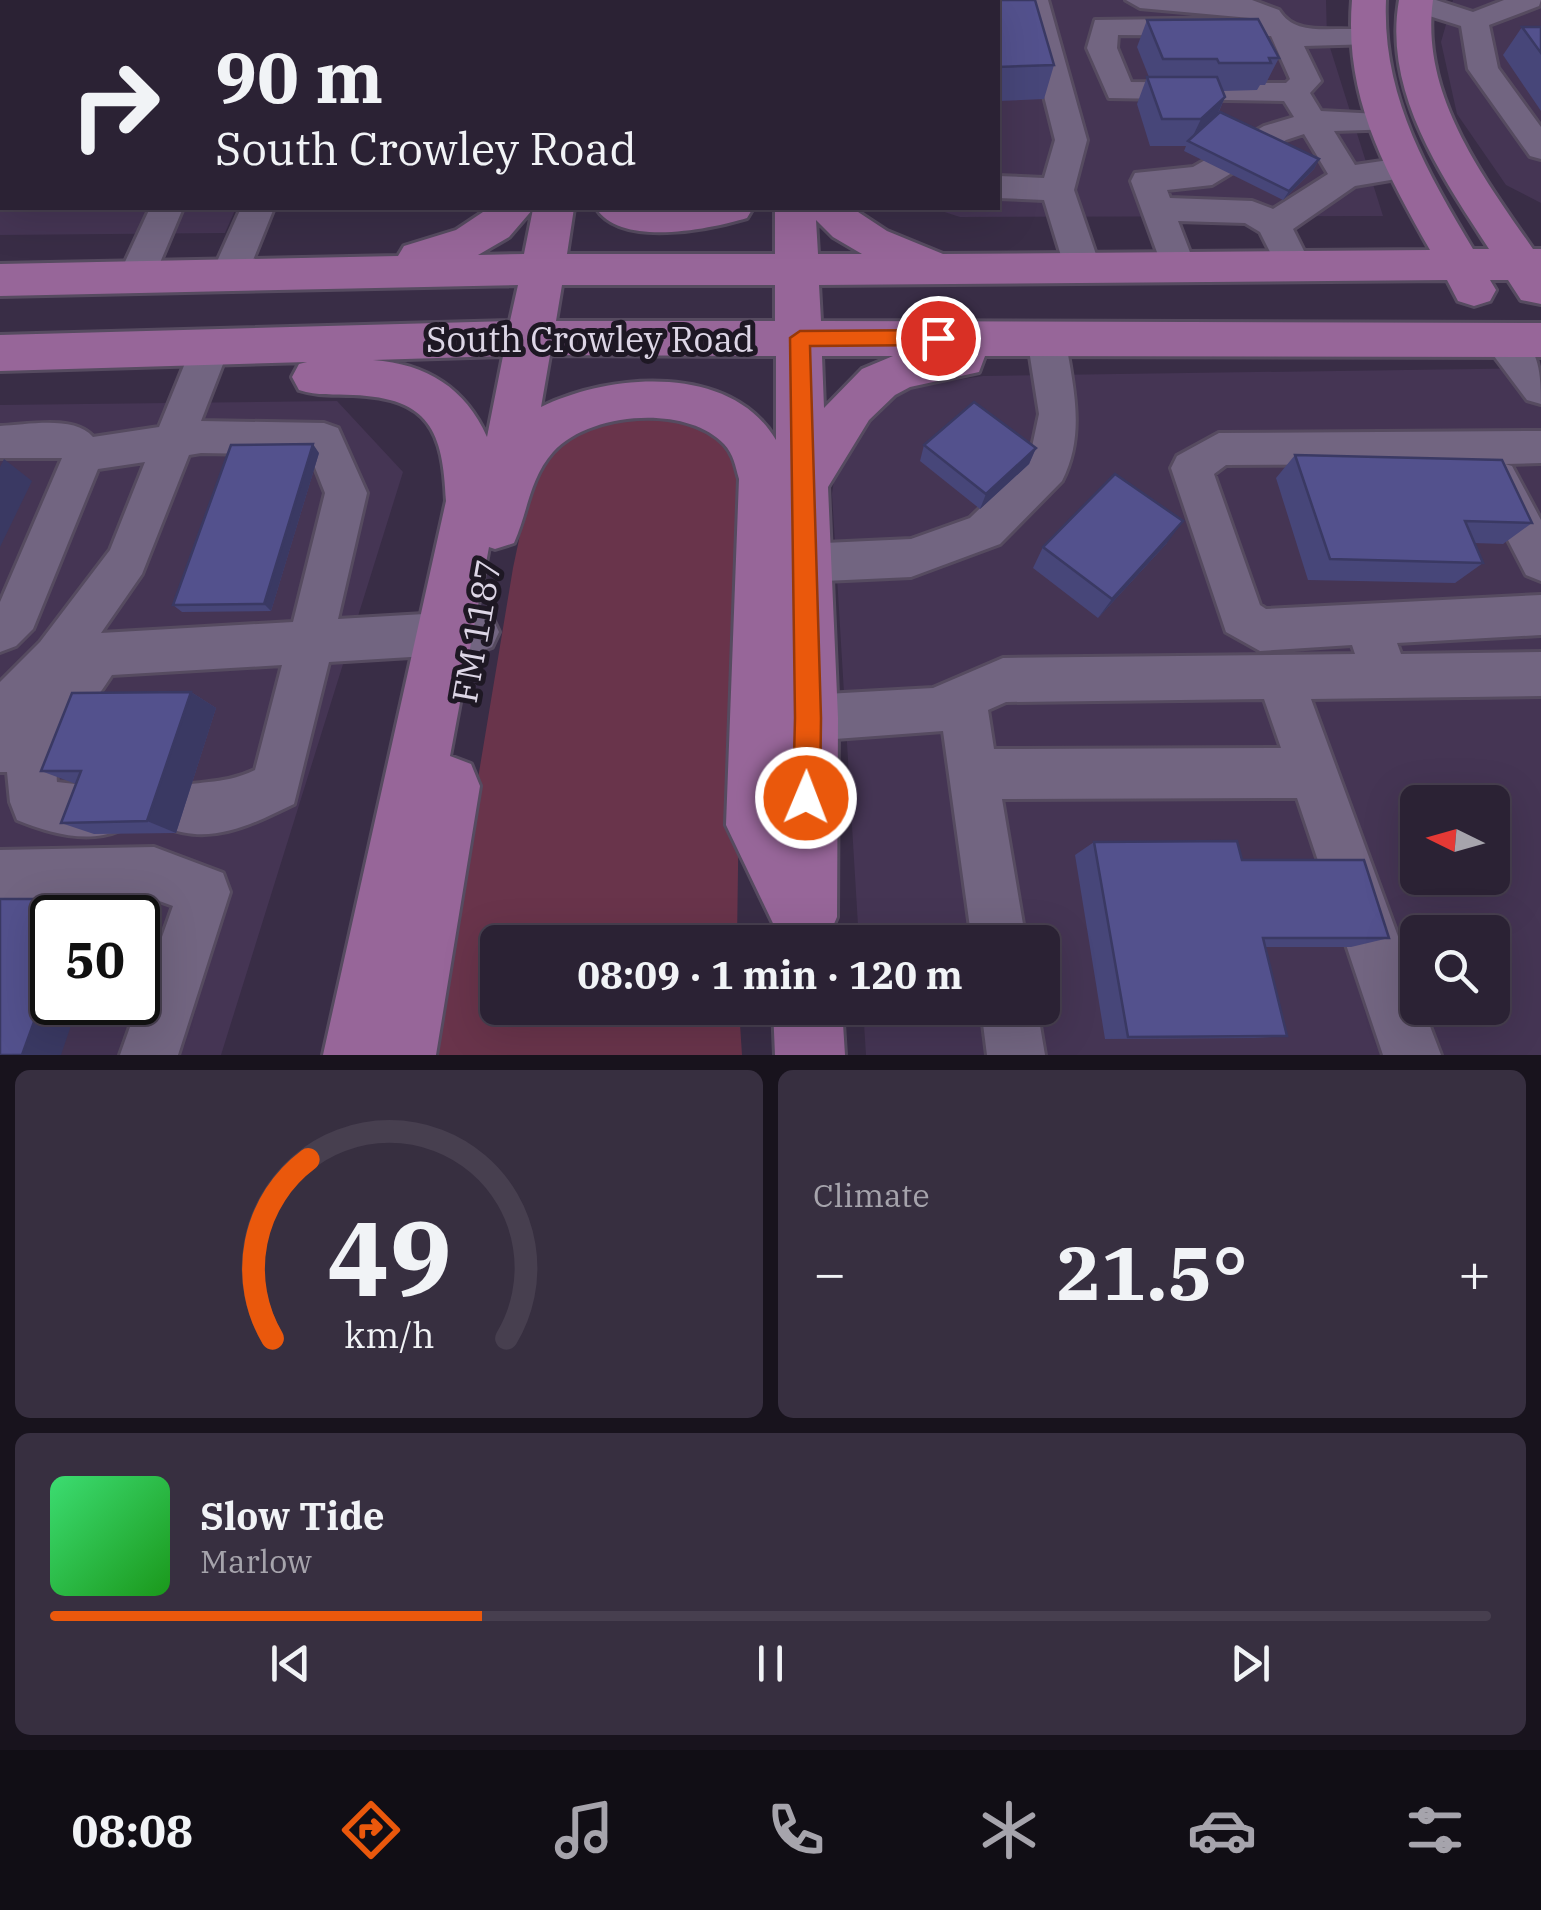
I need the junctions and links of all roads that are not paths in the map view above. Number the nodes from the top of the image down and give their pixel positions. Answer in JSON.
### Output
{"nodes":[{"id":1,"x":1034,"y":0,"type":"edge"},
{"id":2,"x":1140,"y":0,"type":"edge"},
{"id":3,"x":1410,"y":1,"type":"edge"},
{"id":4,"x":1531,"y":6,"type":"edge"},
{"id":5,"x":1270,"y":18,"type":"edge"},
{"id":6,"x":1366,"y":19,"type":"edge"},
{"id":7,"x":1474,"y":21,"type":"junction"},
{"id":8,"x":1508,"y":43,"type":"dead end"},
{"id":9,"x":1294,"y":92,"type":"junction"},
{"id":10,"x":1312,"y":122,"type":"junction"},
{"id":11,"x":1388,"y":122,"type":"junction"},
{"id":12,"x":1541,"y":149,"type":"edge"},
{"id":13,"x":1409,"y":168,"type":"junction"},
{"id":14,"x":1346,"y":177,"type":"junction"},
{"id":15,"x":1000,"y":187,"type":"edge"},
{"id":16,"x":1057,"y":190,"type":"junction"},
{"id":17,"x":165,"y":210,"type":"edge"},
{"id":18,"x":257,"y":210,"type":"edge"},
{"id":19,"x":511,"y":210,"type":"edge"},
{"id":20,"x":554,"y":210,"type":"edge"},
{"id":21,"x":626,"y":210,"type":"edge"},
{"id":22,"x":726,"y":210,"type":"edge"},
{"id":23,"x":795,"y":210,"type":"edge"},
{"id":24,"x":832,"y":210,"type":"edge"},
{"id":25,"x":1157,"y":210,"type":"junction"},
{"id":26,"x":1274,"y":226,"type":"junction"},
{"id":27,"x":1461,"y":265,"type":"junction"},
{"id":28,"x":1294,"y":267,"type":"junction"},
{"id":29,"x":1178,"y":268,"type":"junction"},
{"id":30,"x":543,"y":269,"type":"junction"},
{"id":31,"x":1083,"y":269,"type":"junction"},
{"id":32,"x":797,"y":270,"type":"junction"},
{"id":33,"x":960,"y":270,"type":"junction"},
{"id":34,"x":339,"y":273,"type":"junction"},
{"id":35,"x":1535,"y":274,"type":"edge"},
{"id":36,"x":229,"y":275,"type":"junction"},
{"id":37,"x":136,"y":277,"type":"junction"},
{"id":38,"x":0,"y":280,"type":"edge"},
{"id":39,"x":1029,"y":337,"type":"junction"},
{"id":40,"x":530,"y":338,"type":"junction"},
{"id":41,"x":800,"y":338,"type":"junction"},
{"id":42,"x":1521,"y":340,"type":"edge"},
{"id":43,"x":0,"y":353,"type":"edge"},
{"id":44,"x":204,"y":363,"type":"junction"},
{"id":45,"x":0,"y":387,"type":"edge"},
{"id":46,"x":1541,"y":389,"type":"edge"},
{"id":47,"x":0,"y":442,"type":"edge"},
{"id":48,"x":175,"y":443,"type":"junction"},
{"id":49,"x":1541,"y":446,"type":"edge"},
{"id":50,"x":1480,"y":447,"type":"junction"},
{"id":51,"x":84,"y":454,"type":"junction"},
{"id":52,"x":801,"y":486,"type":"junction"},
{"id":53,"x":497,"y":512,"type":"junction"},
{"id":54,"x":1541,"y":562,"type":"edge"},
{"id":55,"x":803,"y":563,"type":"junction"},
{"id":56,"x":1541,"y":616,"type":"edge"},
{"id":57,"x":1367,"y":624,"type":"junction"},
{"id":58,"x":0,"y":631,"type":"edge"},
{"id":59,"x":460,"y":633,"type":"junction"},
{"id":60,"x":313,"y":642,"type":"junction"},
{"id":61,"x":78,"y":655,"type":"junction"},
{"id":62,"x":1541,"y":674,"type":"edge"},
{"id":63,"x":1386,"y":676,"type":"junction"},
{"id":64,"x":1280,"y":677,"type":"junction"},
{"id":65,"x":962,"y":698,"type":"junction"},
{"id":66,"x":0,"y":715,"type":"edge"},
{"id":67,"x":808,"y":718,"type":"junction"},
{"id":68,"x":19,"y":748,"type":"edge"},
{"id":69,"x":1313,"y":772,"type":"junction"},
{"id":70,"x":974,"y":774,"type":"junction"},
{"id":71,"x":183,"y":809,"type":"dead end"},
{"id":72,"x":102,"y":812,"type":"edge"},
{"id":73,"x":0,"y":876,"type":"edge"},
{"id":74,"x":802,"y":925,"type":"edge"},
{"id":75,"x":804,"y":925,"type":"edge"},
{"id":76,"x":996,"y":925,"type":"edge"},
{"id":77,"x":809,"y":1025,"type":"edge"},
{"id":78,"x":1012,"y":1025,"type":"edge"},
{"id":79,"x":149,"y":1055,"type":"edge"},
{"id":80,"x":358,"y":1055,"type":"edge"},
{"id":81,"x":400,"y":1055,"type":"edge"},
{"id":82,"x":810,"y":1055,"type":"edge"},
{"id":83,"x":1016,"y":1055,"type":"edge"},
{"id":84,"x":1412,"y":1055,"type":"edge"}],
"edges":[{"from":1,"to":16,"type":"lane"},
{"from":2,"to":5,"type":"lane"},
{"from":3,"to":7,"type":"lane"},
{"from":3,"to":35,"type":"main road"},
{"from":4,"to":7,"type":"lane"},
{"from":5,"to":6,"type":"lane"},
{"from":5,"to":9,"type":"lane"},
{"from":5,"to":9,"type":"lane"},
{"from":6,"to":11,"type":"main road"},
{"from":7,"to":8,"type":"lane"},
{"from":7,"to":12,"type":"lane"},
{"from":9,"to":10,"type":"lane"},
{"from":10,"to":11,"type":"lane"},
{"from":10,"to":14,"type":"lane"},
{"from":10,"to":25,"type":"lane"},
{"from":11,"to":13,"type":"main road"},
{"from":13,"to":14,"type":"lane"},
{"from":13,"to":27,"type":"main road"},
{"from":14,"to":26,"type":"lane"},
{"from":15,"to":16,"type":"lane"},
{"from":16,"to":31,"type":"lane"},
{"from":17,"to":37,"type":"lane"},
{"from":18,"to":36,"type":"lane"},
{"from":19,"to":34,"type":"main road"},
{"from":20,"to":30,"type":"main road","name":"FM 1187","number":"FM 1187"},
{"from":21,"to":22,"type":"main road"},
{"from":23,"to":32,"type":"main road"},
{"from":24,"to":33,"type":"main road"},
{"from":25,"to":26,"type":"lane"},
{"from":25,"to":29,"type":"lane"},
{"from":26,"to":28,"type":"lane"},
{"from":27,"to":28,"type":"main road","name":"South Crowley Road"},
{"from":27,"to":35,"type":"main road","name":"South Crowley Road"},
{"from":27,"to":42,"type":"main road"},
{"from":28,"to":29,"type":"main road","name":"South Crowley Road"},
{"from":29,"to":31,"type":"main road","name":"South Crowley Road"},
{"from":30,"to":32,"type":"main road","name":"South Crowley Road"},
{"from":30,"to":34,"type":"main road","name":"South Crowley Road"},
{"from":30,"to":40,"type":"main road","name":"FM 1187","number":"FM 1187"},
{"from":31,"to":33,"type":"main road","name":"South Crowley Road"},
{"from":32,"to":33,"type":"main road","name":"South Crowley Road"},
{"from":32,"to":41,"type":"main road"},
{"from":34,"to":36,"type":"main road","name":"South Crowley Road"},
{"from":36,"to":37,"type":"main road","name":"South Crowley Road"},
{"from":37,"to":38,"type":"main road","name":"South Crowley Road"},
{"from":39,"to":41,"type":"main road","name":"South Crowley Road"},
{"from":39,"to":42,"type":"main road","name":"South Crowley Road"},
{"from":39,"to":52,"type":"main road"},
{"from":39,"to":55,"type":"lane"},
{"from":40,"to":41,"type":"main road","name":"South Crowley Road"},
{"from":40,"to":44,"type":"main road","name":"South Crowley Road"},
{"from":40,"to":53,"type":"main road","name":"FM 1187","number":"FM 1187"},
{"from":41,"to":52,"type":"main road"},
{"from":42,"to":46,"type":"lane"},
{"from":43,"to":44,"type":"main road","name":"South Crowley Road"},
{"from":44,"to":45,"type":"main road"},
{"from":44,"to":48,"type":"lane"},
{"from":44,"to":59,"type":"main road"},
{"from":47,"to":51,"type":"lane"},
{"from":48,"to":51,"type":"lane"},
{"from":48,"to":60,"type":"lane"},
{"from":48,"to":61,"type":"lane"},
{"from":49,"to":50,"type":"lane"},
{"from":50,"to":54,"type":"lane"},
{"from":50,"to":57,"type":"lane"},
{"from":51,"to":58,"type":"lane"},
{"from":52,"to":55,"type":"main road"},
{"from":53,"to":59,"type":"main road","name":"FM 1187","number":"FM 1187"},
{"from":53,"to":74,"type":"main road"},
{"from":55,"to":67,"type":"main road"},
{"from":56,"to":57,"type":"lane"},
{"from":57,"to":63,"type":"lane"},
{"from":59,"to":60,"type":"lane"},
{"from":59,"to":80,"type":"main road"},
{"from":59,"to":81,"type":"main road","name":"FM 1187","number":"FM 1187"},
{"from":60,"to":61,"type":"lane"},
{"from":60,"to":71,"type":"lane"},
{"from":61,"to":66,"type":"lane"},
{"from":61,"to":68,"type":"lane"},
{"from":62,"to":63,"type":"lane"},
{"from":63,"to":64,"type":"lane"},
{"from":64,"to":65,"type":"lane"},
{"from":64,"to":69,"type":"lane"},
{"from":65,"to":67,"type":"lane"},
{"from":65,"to":70,"type":"lane"},
{"from":67,"to":75,"type":"main road"},
{"from":68,"to":72,"type":"lane"},
{"from":69,"to":70,"type":"lane"},
{"from":69,"to":84,"type":"lane"},
{"from":70,"to":76,"type":"lane"},
{"from":73,"to":79,"type":"lane"},
{"from":77,"to":82,"type":"main road"},
{"from":78,"to":83,"type":"lane"}]}
